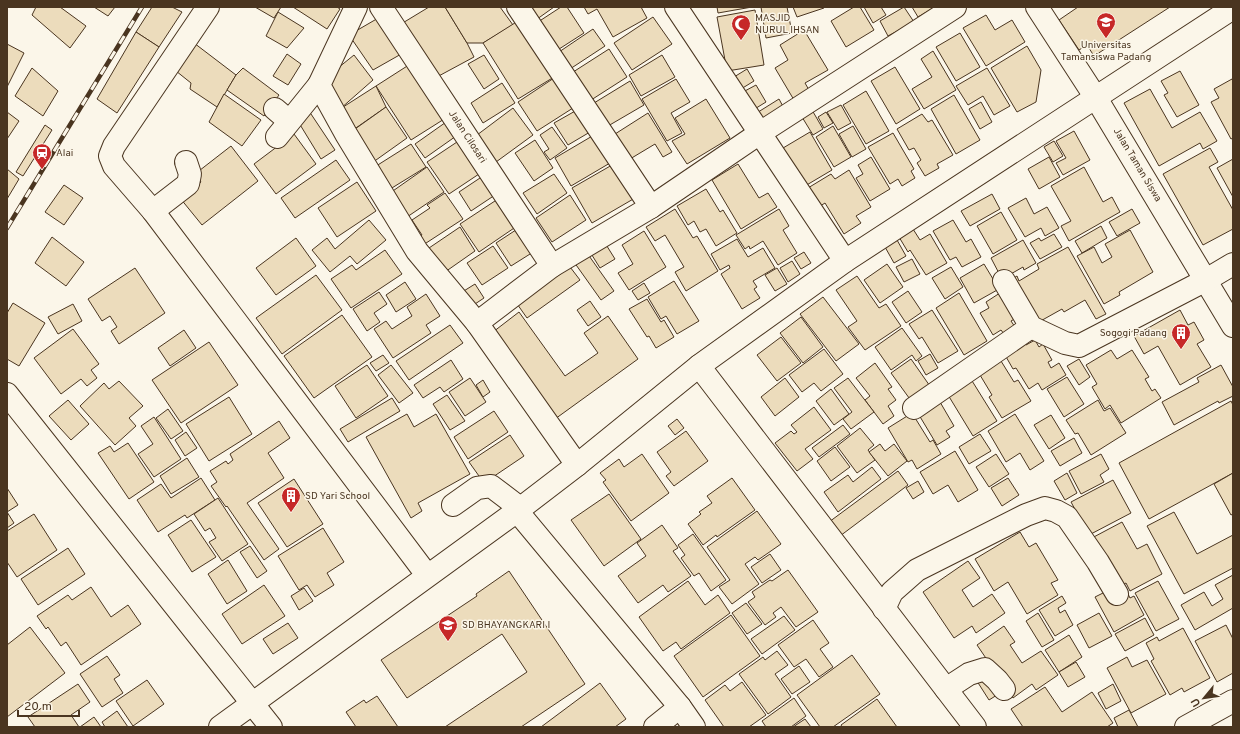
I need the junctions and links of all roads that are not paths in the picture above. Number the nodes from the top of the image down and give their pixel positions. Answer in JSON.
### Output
{"nodes":[{"id":1,"x":208,"y":7,"type":"edge"},
{"id":2,"x":356,"y":7,"type":"edge"},
{"id":3,"x":381,"y":7,"type":"edge"},
{"id":4,"x":518,"y":7,"type":"edge"},
{"id":5,"x":676,"y":7,"type":"edge"},
{"id":6,"x":955,"y":7,"type":"edge"},
{"id":7,"x":1037,"y":7,"type":"edge"},
{"id":8,"x":1233,"y":8,"type":"edge"},
{"id":9,"x":319,"y":85,"type":"junction"},
{"id":10,"x":1096,"y":98,"type":"junction"},
{"id":11,"x":280,"y":122,"type":"dead end"},
{"id":12,"x":760,"y":133,"type":"junction"},
{"id":13,"x":186,"y":162,"type":"dead end"},
{"id":14,"x":651,"y":207,"type":"junction"},
{"id":15,"x":153,"y":212,"type":"junction"},
{"id":16,"x":845,"y":261,"type":"junction"},
{"id":17,"x":1233,"y":264,"type":"edge"},
{"id":18,"x":552,"y":266,"type":"junction"},
{"id":19,"x":1206,"y":280,"type":"junction"},
{"id":20,"x":1004,"y":282,"type":"dead end"},
{"id":21,"x":477,"y":323,"type":"junction"},
{"id":22,"x":1233,"y":326,"type":"edge"},
{"id":23,"x":1031,"y":327,"type":"junction"},
{"id":24,"x":698,"y":366,"type":"junction"},
{"id":25,"x":7,"y":394,"type":"edge"},
{"id":26,"x":914,"y":408,"type":"dead end"},
{"id":27,"x":577,"y":465,"type":"junction"},
{"id":28,"x":453,"y":505,"type":"dead end"},
{"id":29,"x":518,"y":510,"type":"junction"},
{"id":30,"x":427,"y":575,"type":"junction"},
{"id":31,"x":1117,"y":594,"type":"dead end"},
{"id":32,"x":884,"y":609,"type":"junction"},
{"id":33,"x":946,"y":689,"type":"junction"},
{"id":34,"x":1004,"y":689,"type":"dead end"},
{"id":35,"x":1233,"y":701,"type":"edge"},
{"id":36,"x":252,"y":703,"type":"junction"},
{"id":37,"x":680,"y":707,"type":"junction"},
{"id":38,"x":220,"y":727,"type":"edge"},
{"id":39,"x":271,"y":727,"type":"edge"},
{"id":40,"x":655,"y":727,"type":"edge"},
{"id":41,"x":694,"y":727,"type":"edge"},
{"id":42,"x":975,"y":727,"type":"edge"},
{"id":43,"x":1186,"y":727,"type":"edge"}],
"edges":[{"from":1,"to":15,"type":"street"},
{"from":2,"to":9,"type":"street"},
{"from":3,"to":18,"type":"street","name":"Jalan Cilosari"},
{"from":4,"to":14,"type":"street"},
{"from":5,"to":12,"type":"street"},
{"from":6,"to":12,"type":"street"},
{"from":7,"to":10,"type":"street","name":"Jalan Taman Siswa"},
{"from":8,"to":10,"type":"street"},
{"from":9,"to":11,"type":"street"},
{"from":9,"to":21,"type":"street"},
{"from":10,"to":16,"type":"street"},
{"from":10,"to":19,"type":"street","name":"Jalan Taman Siswa"},
{"from":12,"to":14,"type":"street"},
{"from":12,"to":16,"type":"street"},
{"from":13,"to":15,"type":"street"},
{"from":14,"to":18,"type":"street"},
{"from":15,"to":30,"type":"street"},
{"from":16,"to":24,"type":"street"},
{"from":17,"to":19,"type":"street"},
{"from":18,"to":21,"type":"street"},
{"from":19,"to":22,"type":"street","name":"Jalan Taman Siswa"},
{"from":19,"to":23,"type":"street"},
{"from":20,"to":23,"type":"street"},
{"from":21,"to":27,"type":"street"},
{"from":23,"to":26,"type":"street"},
{"from":24,"to":27,"type":"street"},
{"from":24,"to":32,"type":"street"},
{"from":25,"to":36,"type":"street"},
{"from":27,"to":29,"type":"street"},
{"from":28,"to":29,"type":"street"},
{"from":29,"to":30,"type":"street"},
{"from":29,"to":37,"type":"street"},
{"from":30,"to":36,"type":"street"},
{"from":31,"to":32,"type":"street"},
{"from":32,"to":33,"type":"street"},
{"from":33,"to":34,"type":"street"},
{"from":33,"to":42,"type":"street"},
{"from":35,"to":43,"type":"street"},
{"from":36,"to":38,"type":"street"},
{"from":36,"to":39,"type":"street"},
{"from":37,"to":40,"type":"street"},
{"from":37,"to":41,"type":"street"}]}
